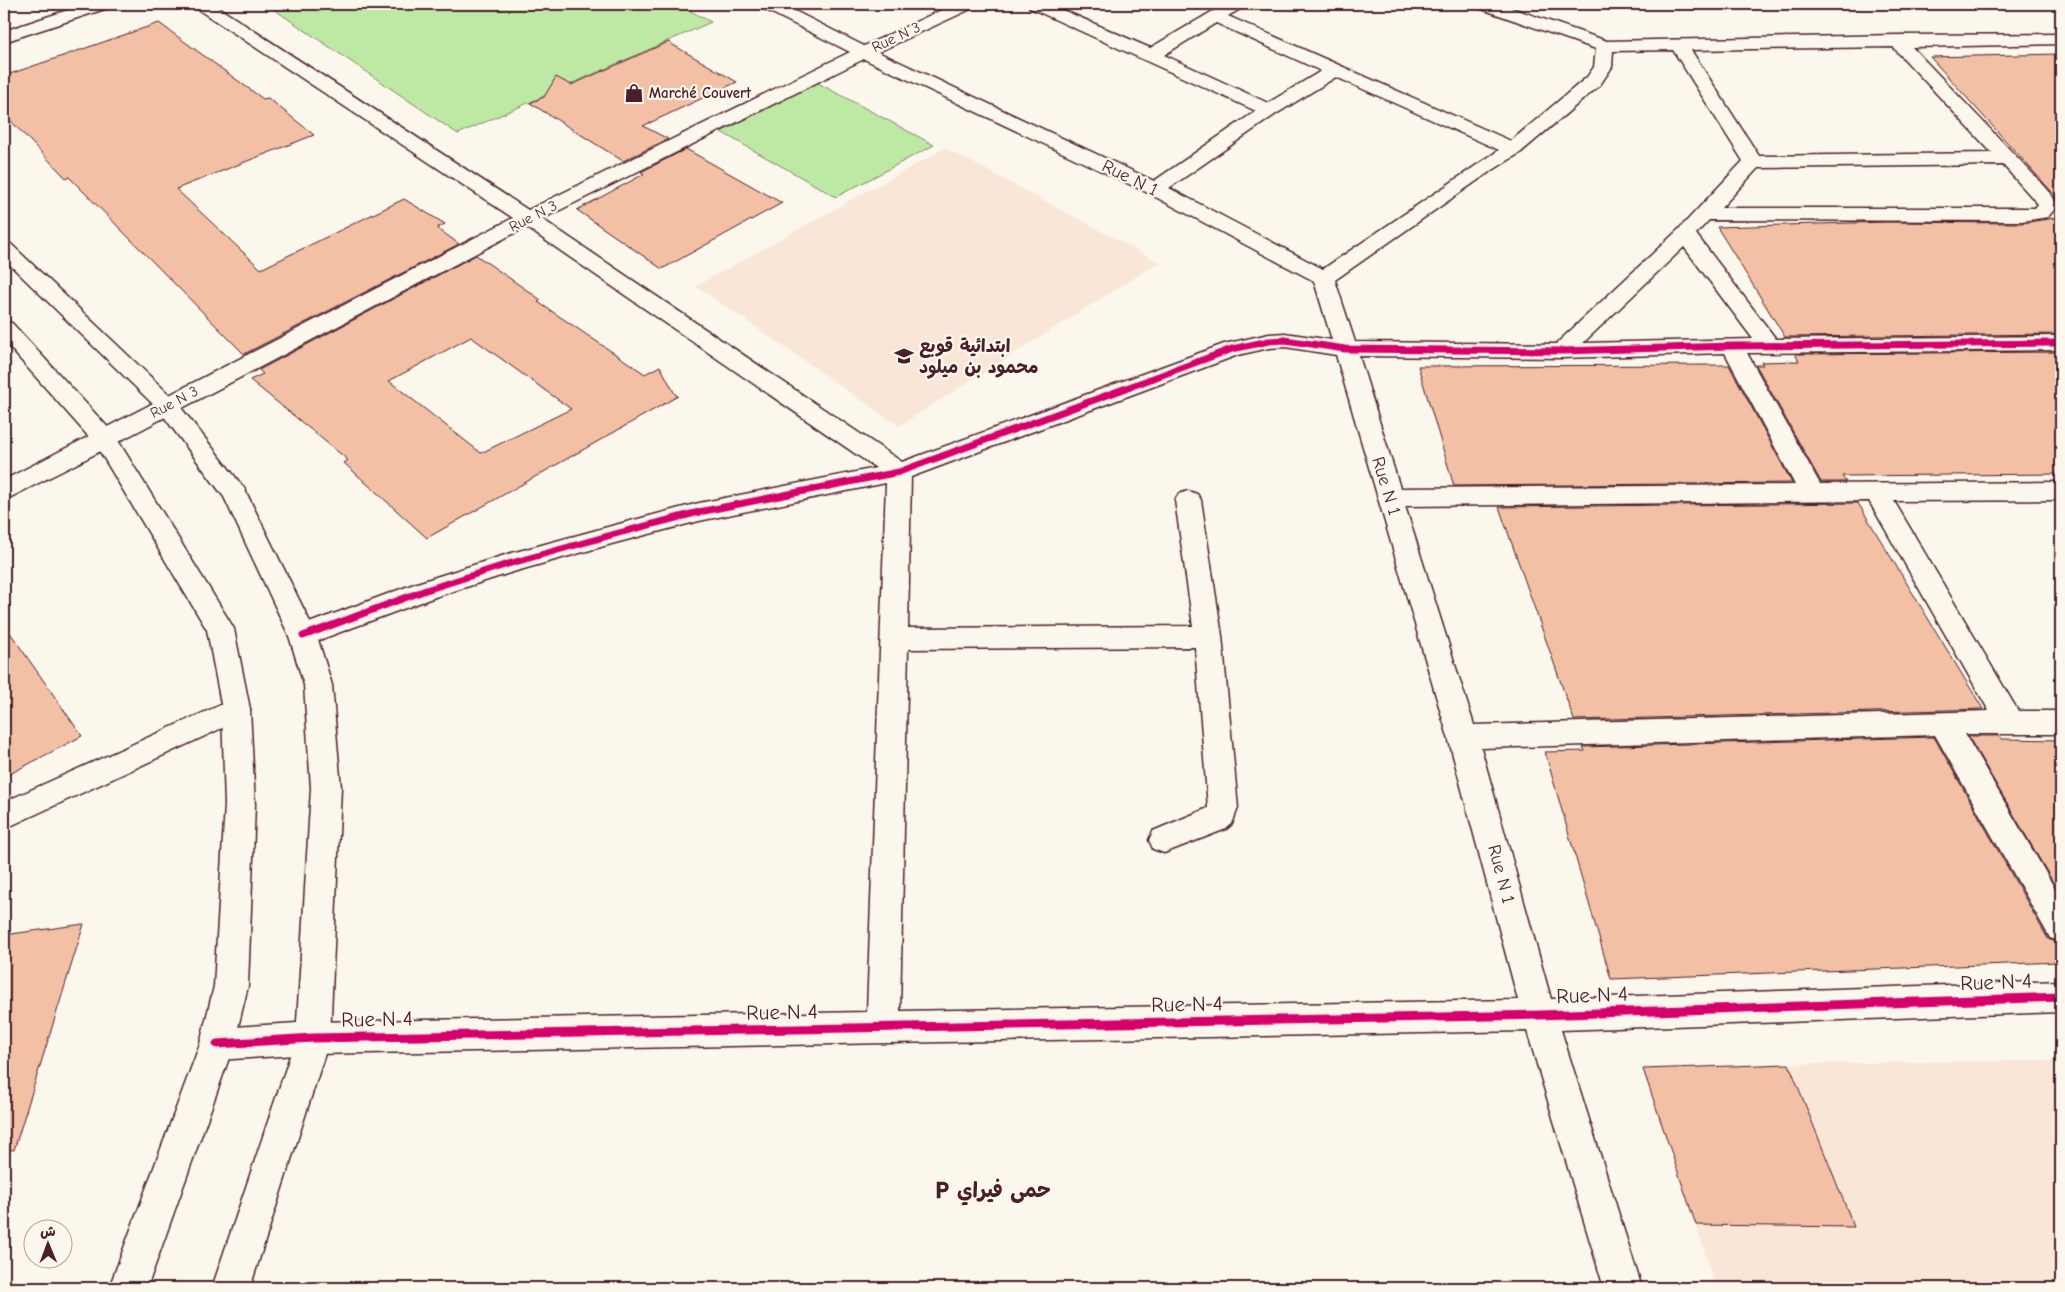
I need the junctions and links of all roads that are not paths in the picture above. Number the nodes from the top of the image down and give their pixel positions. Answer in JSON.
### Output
{"nodes":[{"id":1,"x":102,"y":4,"type":"edge"},
{"id":2,"x":202,"y":4,"type":"edge"},
{"id":3,"x":768,"y":4,"type":"edge"},
{"id":4,"x":968,"y":4,"type":"edge"},
{"id":5,"x":1036,"y":4,"type":"edge"},
{"id":6,"x":1236,"y":4,"type":"edge"},
{"id":7,"x":1485,"y":4,"type":"edge"},
{"id":8,"x":1216,"y":16,"type":"junction"},
{"id":9,"x":4,"y":37,"type":"edge"},
{"id":10,"x":2061,"y":39,"type":"edge"},
{"id":11,"x":1896,"y":40,"type":"junction"},
{"id":12,"x":1678,"y":44,"type":"junction"},
{"id":13,"x":1605,"y":46,"type":"junction"},
{"id":14,"x":863,"y":52,"type":"junction"},
{"id":15,"x":1151,"y":56,"type":"junction"},
{"id":16,"x":1335,"y":70,"type":"junction"},
{"id":17,"x":1269,"y":110,"type":"junction"},
{"id":18,"x":1514,"y":149,"type":"junction"},
{"id":19,"x":2009,"y":158,"type":"junction"},
{"id":20,"x":1753,"y":162,"type":"junction"},
{"id":21,"x":1155,"y":189,"type":"junction"},
{"id":22,"x":1703,"y":214,"type":"junction"},
{"id":23,"x":526,"y":218,"type":"junction"},
{"id":24,"x":1685,"y":234,"type":"junction"},
{"id":25,"x":4,"y":248,"type":"edge"},
{"id":26,"x":1324,"y":278,"type":"junction"},
{"id":27,"x":4,"y":328,"type":"edge"},
{"id":28,"x":2061,"y":343,"type":"edge"},
{"id":29,"x":1732,"y":346,"type":"junction"},
{"id":30,"x":1771,"y":347,"type":"junction"},
{"id":31,"x":1345,"y":349,"type":"junction"},
{"id":32,"x":1562,"y":351,"type":"junction"},
{"id":33,"x":167,"y":405,"type":"junction"},
{"id":34,"x":105,"y":440,"type":"junction"},
{"id":35,"x":898,"y":472,"type":"junction"},
{"id":36,"x":4,"y":490,"type":"edge"},
{"id":37,"x":2061,"y":491,"type":"edge"},
{"id":38,"x":1812,"y":493,"type":"junction"},
{"id":39,"x":1877,"y":493,"type":"junction"},
{"id":40,"x":1389,"y":497,"type":"junction"},
{"id":41,"x":1188,"y":500,"type":"dead end"},
{"id":42,"x":303,"y":636,"type":"junction"},
{"id":43,"x":1208,"y":636,"type":"junction"},
{"id":44,"x":894,"y":639,"type":"junction"},
{"id":45,"x":236,"y":709,"type":"junction"},
{"id":46,"x":1943,"y":722,"type":"junction"},
{"id":47,"x":2010,"y":722,"type":"junction"},
{"id":48,"x":2061,"y":722,"type":"edge"},
{"id":49,"x":1463,"y":737,"type":"junction"},
{"id":50,"x":4,"y":816,"type":"edge"},
{"id":51,"x":1164,"y":840,"type":"dead end"},
{"id":52,"x":2061,"y":928,"type":"edge"},
{"id":53,"x":2061,"y":997,"type":"edge"},
{"id":54,"x":1539,"y":1014,"type":"junction"},
{"id":55,"x":884,"y":1027,"type":"junction"},
{"id":56,"x":313,"y":1038,"type":"junction"},
{"id":57,"x":217,"y":1044,"type":"junction"},
{"id":58,"x":128,"y":1288,"type":"edge"},
{"id":59,"x":231,"y":1288,"type":"edge"},
{"id":60,"x":1623,"y":1288,"type":"edge"}],
"edges":[{"from":1,"to":9,"type":"street"},
{"from":2,"to":23,"type":"street"},
{"from":3,"to":14,"type":"street","name":"Rue N 1"},
{"from":4,"to":14,"type":"street","name":"Rue N 3"},
{"from":5,"to":15,"type":"street"},
{"from":6,"to":8,"type":"street"},
{"from":7,"to":13,"type":"street"},
{"from":8,"to":15,"type":"street"},
{"from":8,"to":16,"type":"street"},
{"from":10,"to":11,"type":"street"},
{"from":11,"to":12,"type":"street"},
{"from":11,"to":19,"type":"street"},
{"from":12,"to":13,"type":"street"},
{"from":12,"to":20,"type":"street"},
{"from":13,"to":18,"type":"street"},
{"from":14,"to":21,"type":"street","name":"Rue N 1"},
{"from":14,"to":23,"type":"street","name":"Rue N 3"},
{"from":15,"to":17,"type":"street"},
{"from":16,"to":17,"type":"street"},
{"from":16,"to":18,"type":"street"},
{"from":17,"to":21,"type":"street"},
{"from":18,"to":26,"type":"street"},
{"from":19,"to":20,"type":"street"},
{"from":19,"to":22,"type":"street"},
{"from":20,"to":22,"type":"street"},
{"from":21,"to":26,"type":"street","name":"Rue N 1"},
{"from":22,"to":24,"type":"street"},
{"from":23,"to":33,"type":"street","name":"Rue N 3"},
{"from":23,"to":35,"type":"street"},
{"from":24,"to":30,"type":"street"},
{"from":24,"to":32,"type":"street"},
{"from":25,"to":33,"type":"street"},
{"from":26,"to":31,"type":"street","name":"Rue N 1"},
{"from":27,"to":34,"type":"street"},
{"from":28,"to":30,"type":"street"},
{"from":29,"to":30,"type":"street"},
{"from":29,"to":32,"type":"street"},
{"from":29,"to":38,"type":"street"},
{"from":31,"to":32,"type":"street"},
{"from":31,"to":35,"type":"street"},
{"from":31,"to":40,"type":"street","name":"Rue N 1"},
{"from":33,"to":34,"type":"street","name":"Rue N 3"},
{"from":33,"to":42,"type":"street"},
{"from":34,"to":36,"type":"street","name":"Rue N 3"},
{"from":34,"to":45,"type":"street"},
{"from":35,"to":42,"type":"street"},
{"from":35,"to":44,"type":"street"},
{"from":37,"to":39,"type":"street"},
{"from":38,"to":39,"type":"street"},
{"from":38,"to":40,"type":"street"},
{"from":39,"to":47,"type":"street"},
{"from":40,"to":49,"type":"street","name":"Rue N 1"},
{"from":41,"to":43,"type":"street"},
{"from":42,"to":56,"type":"street"},
{"from":43,"to":44,"type":"street"},
{"from":43,"to":51,"type":"street"},
{"from":44,"to":55,"type":"street"},
{"from":45,"to":50,"type":"street"},
{"from":45,"to":57,"type":"street"},
{"from":46,"to":47,"type":"street"},
{"from":46,"to":49,"type":"street"},
{"from":46,"to":52,"type":"street"},
{"from":47,"to":48,"type":"street"},
{"from":49,"to":54,"type":"street","name":"Rue N 1"},
{"from":53,"to":54,"type":"street","name":"Rue N 4"},
{"from":54,"to":55,"type":"street","name":"Rue N 4"},
{"from":54,"to":60,"type":"street","name":"Rue N 1"},
{"from":55,"to":56,"type":"street","name":"Rue N 4"},
{"from":56,"to":57,"type":"street","name":"Rue N 4"},
{"from":56,"to":59,"type":"street"},
{"from":57,"to":58,"type":"street"}]}
